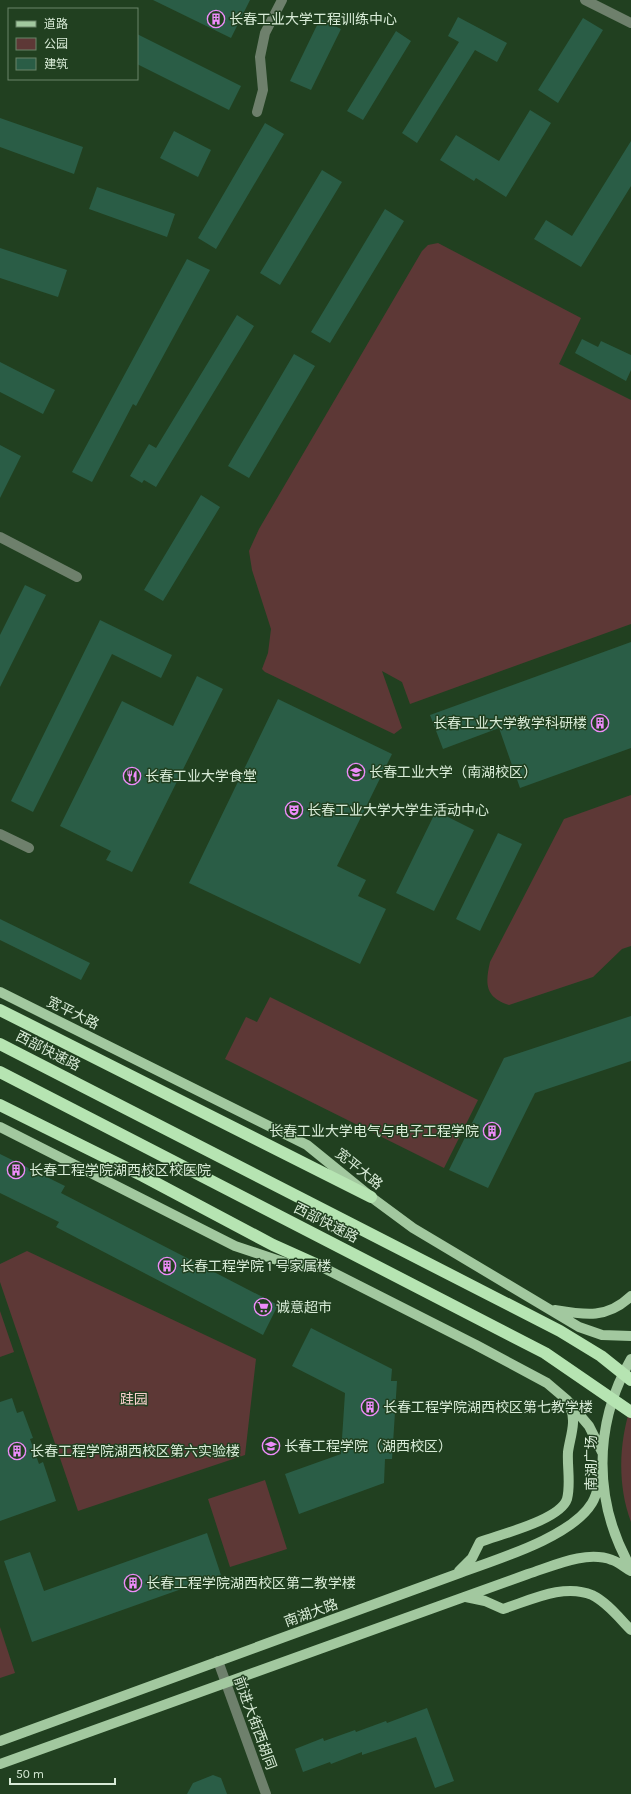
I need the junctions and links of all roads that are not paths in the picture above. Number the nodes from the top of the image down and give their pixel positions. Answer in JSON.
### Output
{"nodes":[{"id":1,"x":282,"y":0,"type":"edge"},
{"id":2,"x":585,"y":0,"type":"edge"},
{"id":3,"x":631,"y":23,"type":"edge"},
{"id":4,"x":257,"y":112,"type":"dead end"},
{"id":5,"x":0,"y":537,"type":"edge"},
{"id":6,"x":78,"y":577,"type":"dead end"},
{"id":7,"x":0,"y":834,"type":"edge"},
{"id":8,"x":29,"y":848,"type":"dead end"},
{"id":9,"x":0,"y":992,"type":"edge"},
{"id":10,"x":5,"y":1012,"type":"edge"},
{"id":11,"x":0,"y":1044,"type":"edge"},
{"id":12,"x":0,"y":1072,"type":"edge"},
{"id":13,"x":0,"y":1105,"type":"edge"},
{"id":14,"x":0,"y":1127,"type":"edge"},
{"id":15,"x":371,"y":1197,"type":"junction"},
{"id":16,"x":322,"y":1267,"type":"junction"},
{"id":17,"x":631,"y":1296,"type":"edge"},
{"id":18,"x":548,"y":1309,"type":"junction"},
{"id":19,"x":631,"y":1336,"type":"edge"},
{"id":20,"x":631,"y":1358,"type":"edge"},
{"id":21,"x":631,"y":1380,"type":"edge"},
{"id":22,"x":567,"y":1400,"type":"junction"},
{"id":23,"x":631,"y":1412,"type":"edge"},
{"id":24,"x":602,"y":1452,"type":"junction"},
{"id":25,"x":602,"y":1474,"type":"junction"},
{"id":26,"x":631,"y":1568,"type":"edge"},
{"id":27,"x":631,"y":1571,"type":"edge"},
{"id":28,"x":457,"y":1574,"type":"junction"},
{"id":29,"x":466,"y":1597,"type":"junction"},
{"id":30,"x":631,"y":1630,"type":"edge"},
{"id":31,"x":218,"y":1661,"type":"junction"},
{"id":32,"x":226,"y":1682,"type":"junction"},
{"id":33,"x":0,"y":1741,"type":"edge"},
{"id":34,"x":0,"y":1764,"type":"edge"},
{"id":35,"x":266,"y":1794,"type":"edge"}],
"edges":[{"from":1,"to":4,"type":"street"},
{"from":2,"to":3,"type":"street"},
{"from":5,"to":6,"type":"street"},
{"from":7,"to":8,"type":"street"},
{"from":9,"to":15,"type":"main road","name":"宽平大路"},
{"from":10,"to":15,"type":"highway"},
{"from":11,"to":21,"type":"highway","name":"西部快速路","bridge":true},
{"from":12,"to":23,"type":"highway","name":"西部快速路","bridge":true},
{"from":13,"to":16,"type":"highway"},
{"from":14,"to":16,"type":"main road"},
{"from":15,"to":18,"type":"main road","name":"宽平大路"},
{"from":16,"to":22,"type":"main road"},
{"from":17,"to":18,"type":"main road"},
{"from":18,"to":19,"type":"main road","name":"宽平大路"},
{"from":20,"to":24,"type":"main road","name":"南湖广场"},
{"from":22,"to":24,"type":"main road"},
{"from":22,"to":28,"type":"main road"},
{"from":24,"to":25,"type":"main road","name":"南湖广场"},
{"from":25,"to":26,"type":"main road","name":"南湖广场"},
{"from":25,"to":28,"type":"main road","name":"南湖大路"},
{"from":27,"to":29,"type":"main road"},
{"from":28,"to":31,"type":"main road","name":"南湖大路"},
{"from":29,"to":30,"type":"main road"},
{"from":29,"to":32,"type":"main road"},
{"from":31,"to":32,"type":"street","name":"前进大街西胡同"},
{"from":31,"to":33,"type":"main road","name":"南湖大路"},
{"from":32,"to":34,"type":"main road"},
{"from":32,"to":35,"type":"street","name":"前进大街西胡同"}]}
